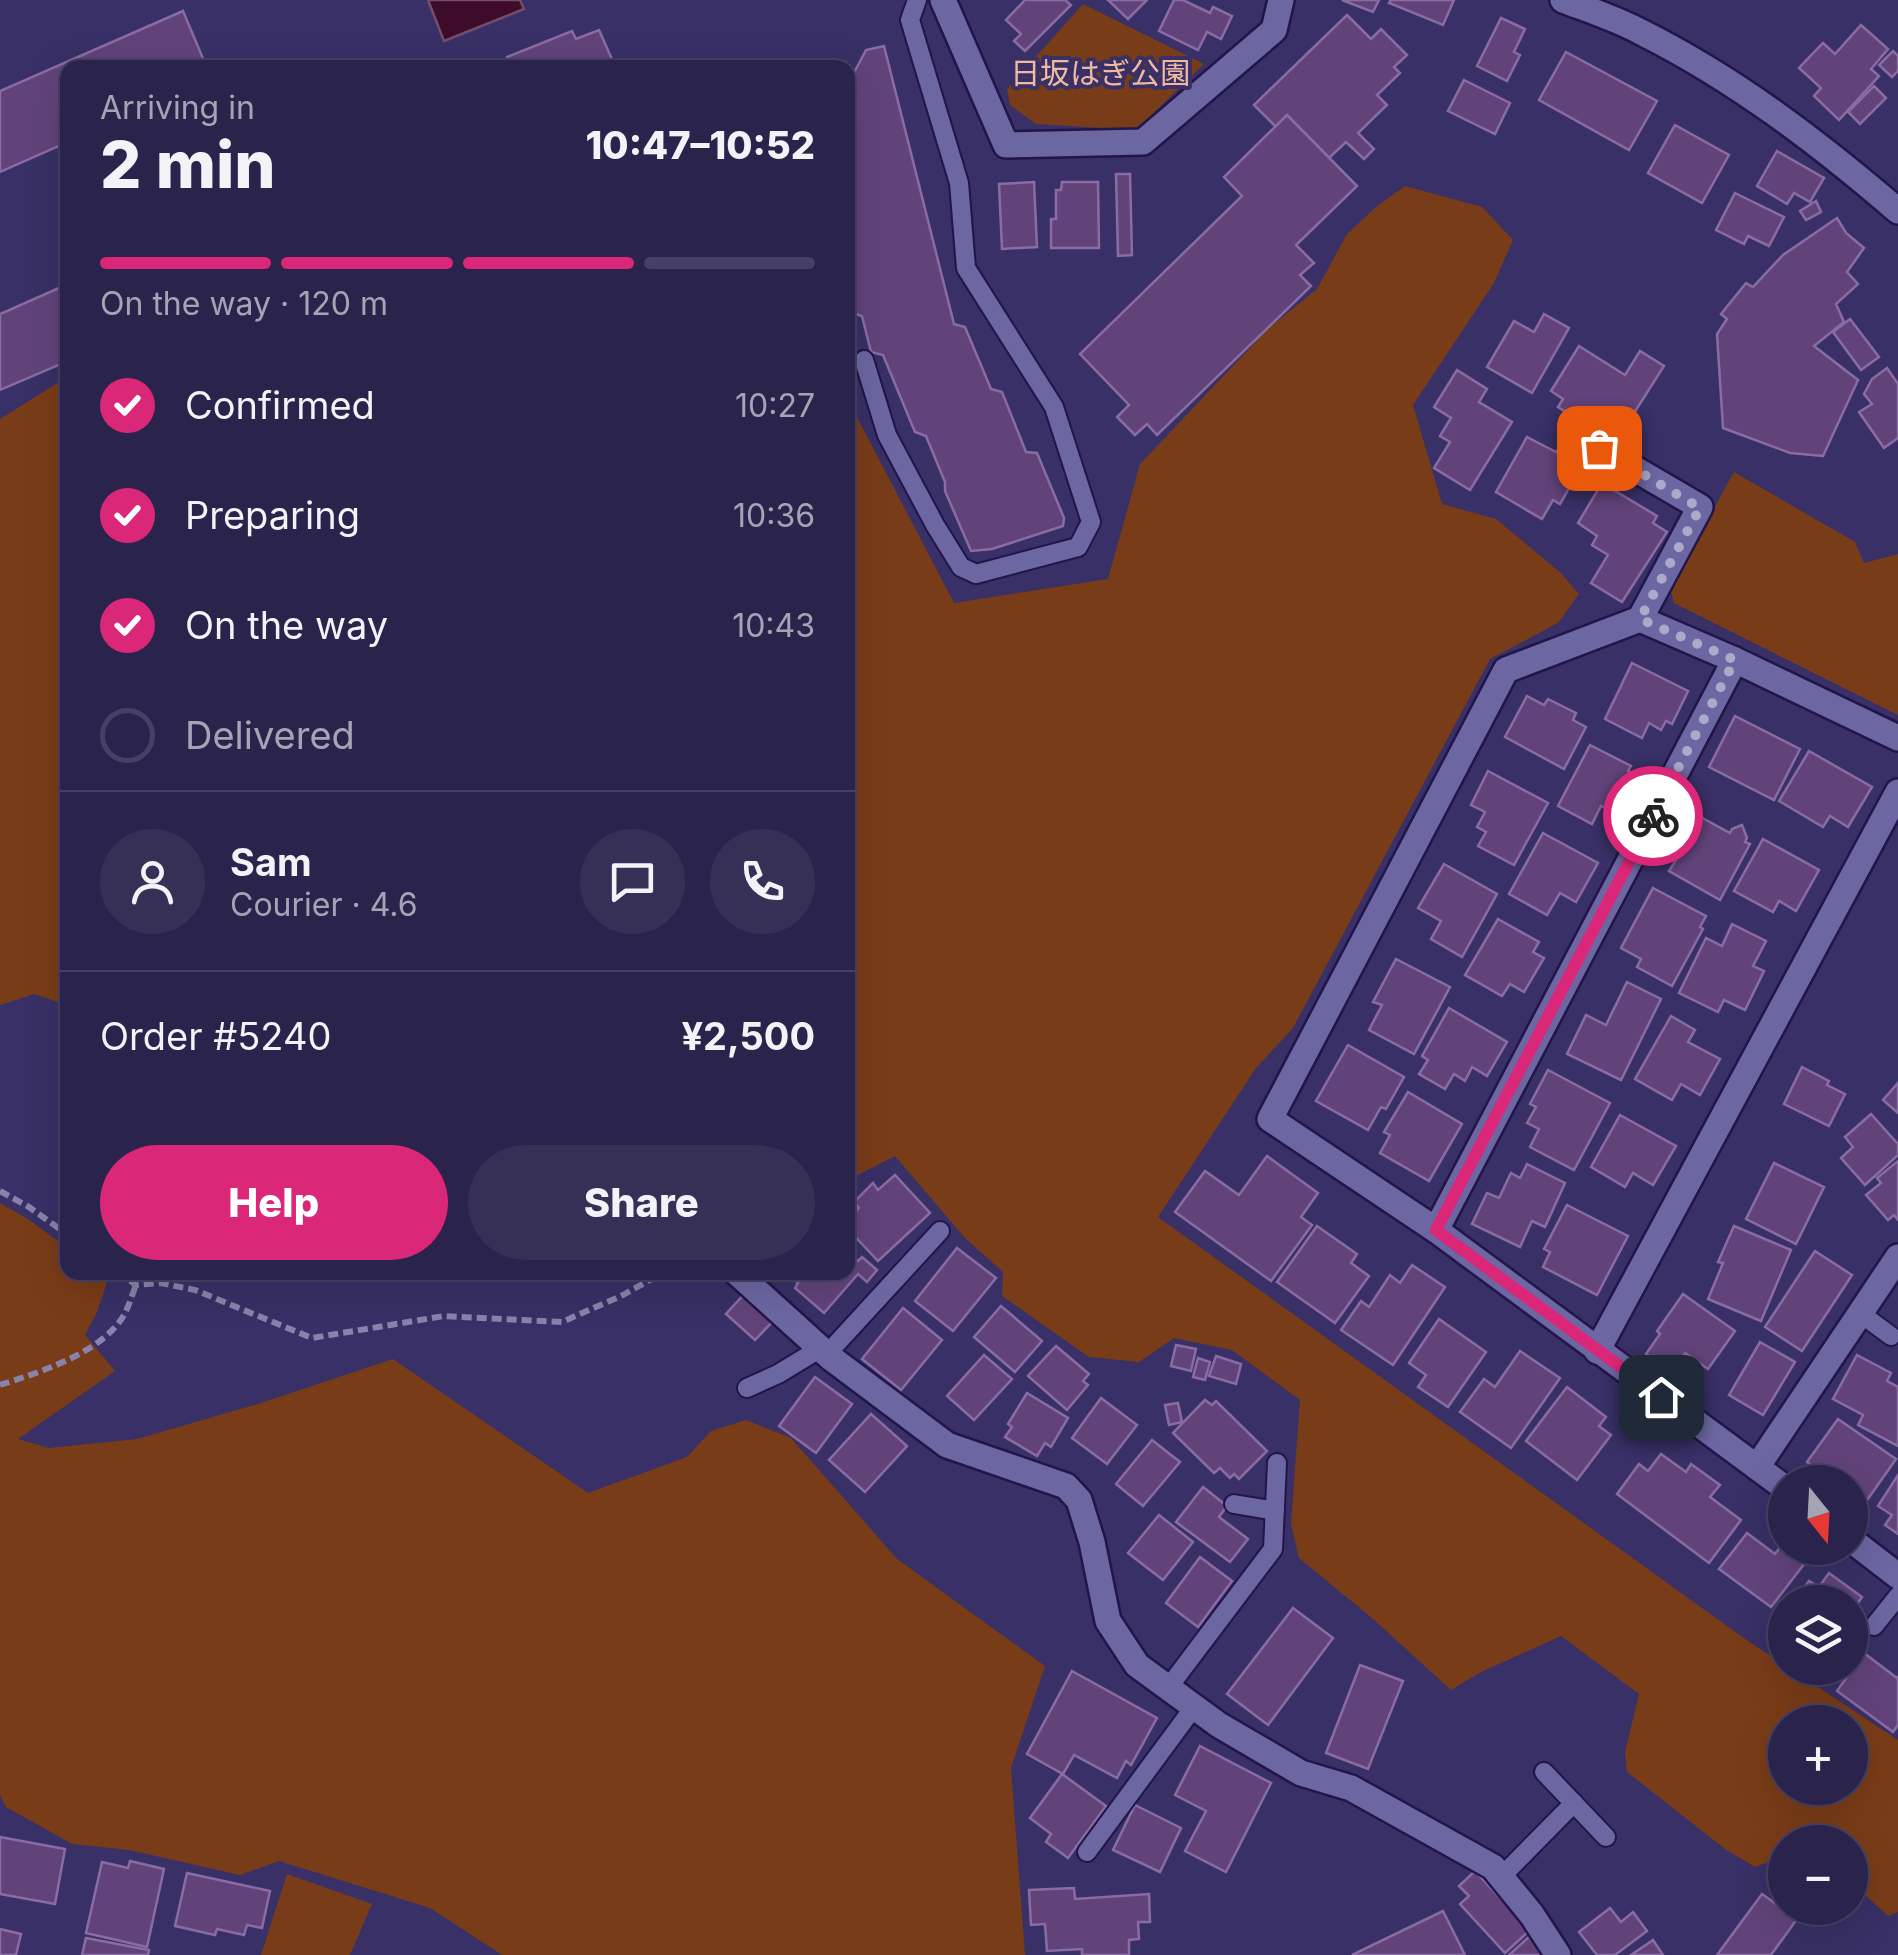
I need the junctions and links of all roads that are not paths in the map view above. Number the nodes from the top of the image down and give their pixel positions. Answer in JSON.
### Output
{"nodes":[{"id":1,"x":917,"y":0,"type":"edge"},
{"id":2,"x":943,"y":0,"type":"edge"},
{"id":3,"x":1281,"y":0,"type":"edge"},
{"id":4,"x":1564,"y":0,"type":"edge"},
{"id":5,"x":1898,"y":211,"type":"edge"},
{"id":6,"x":864,"y":360,"type":"dead end"},
{"id":7,"x":1599,"y":448,"type":"dead end"},
{"id":8,"x":1640,"y":619,"type":"junction"},
{"id":9,"x":1735,"y":660,"type":"junction"},
{"id":10,"x":1898,"y":738,"type":"edge"},
{"id":11,"x":1898,"y":792,"type":"edge"},
{"id":12,"x":1436,"y":1230,"type":"junction"},
{"id":13,"x":940,"y":1232,"type":"dead end"},
{"id":14,"x":1898,"y":1257,"type":"edge"},
{"id":15,"x":745,"y":1280,"type":"edge"},
{"id":16,"x":1860,"y":1314,"type":"junction"},
{"id":17,"x":1891,"y":1336,"type":"dead end"},
{"id":18,"x":1597,"y":1350,"type":"junction"},
{"id":19,"x":824,"y":1351,"type":"junction"},
{"id":20,"x":747,"y":1388,"type":"dead end"},
{"id":21,"x":1276,"y":1463,"type":"dead end"},
{"id":22,"x":1757,"y":1466,"type":"junction"},
{"id":23,"x":1768,"y":1475,"type":"edge"},
{"id":24,"x":1234,"y":1504,"type":"dead end"},
{"id":25,"x":1275,"y":1512,"type":"junction"},
{"id":26,"x":1868,"y":1553,"type":"edge"},
{"id":27,"x":1898,"y":1576,"type":"edge"},
{"id":28,"x":1898,"y":1596,"type":"edge"},
{"id":29,"x":1874,"y":1626,"type":"dead end"},
{"id":30,"x":1168,"y":1688,"type":"junction"},
{"id":31,"x":1194,"y":1707,"type":"junction"},
{"id":32,"x":1544,"y":1772,"type":"dead end"},
{"id":33,"x":1574,"y":1803,"type":"junction"},
{"id":34,"x":1606,"y":1837,"type":"dead end"},
{"id":35,"x":1087,"y":1852,"type":"dead end"},
{"id":36,"x":1501,"y":1877,"type":"junction"},
{"id":37,"x":1558,"y":1955,"type":"edge"}],
"edges":[{"from":1,"to":6,"type":"lane"},
{"from":2,"to":3,"type":"street"},
{"from":4,"to":5,"type":"street"},
{"from":7,"to":8,"type":"street"},
{"from":8,"to":9,"type":"street"},
{"from":8,"to":12,"type":"street"},
{"from":9,"to":10,"type":"street"},
{"from":9,"to":12,"type":"street"},
{"from":11,"to":18,"type":"street"},
{"from":12,"to":18,"type":"street"},
{"from":13,"to":19,"type":"lane"},
{"from":14,"to":16,"type":"street"},
{"from":15,"to":19,"type":"street"},
{"from":16,"to":17,"type":"lane"},
{"from":16,"to":22,"type":"street"},
{"from":18,"to":22,"type":"street"},
{"from":19,"to":20,"type":"lane"},
{"from":19,"to":30,"type":"street"},
{"from":21,"to":25,"type":"lane"},
{"from":22,"to":23,"type":"street"},
{"from":24,"to":25,"type":"lane"},
{"from":25,"to":30,"type":"lane"},
{"from":26,"to":27,"type":"street"},
{"from":28,"to":29,"type":"lane"},
{"from":30,"to":31,"type":"street"},
{"from":31,"to":35,"type":"lane"},
{"from":31,"to":36,"type":"street"},
{"from":32,"to":33,"type":"lane"},
{"from":33,"to":34,"type":"lane"},
{"from":33,"to":36,"type":"lane"},
{"from":36,"to":37,"type":"street"}]}
